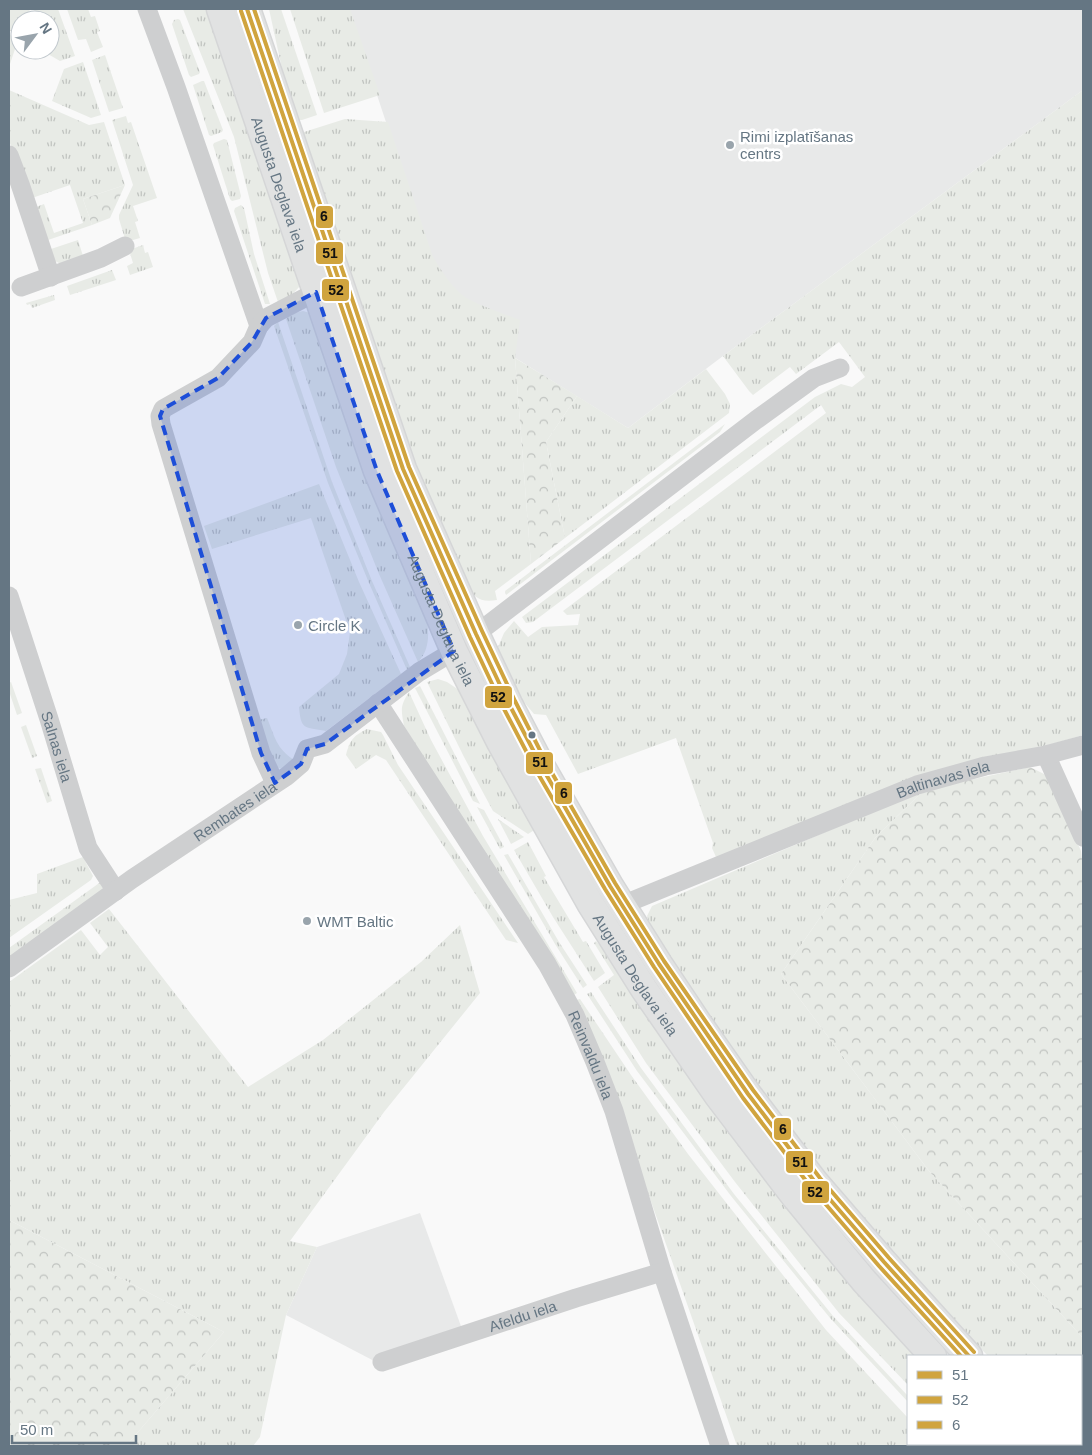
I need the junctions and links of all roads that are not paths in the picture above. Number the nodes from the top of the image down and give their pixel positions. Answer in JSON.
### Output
{"nodes":[{"id":1,"x":147,"y":9,"type":"edge"},
{"id":2,"x":220,"y":9,"type":"edge"},
{"id":3,"x":246,"y":9,"type":"edge"},
{"id":4,"x":9,"y":155,"type":"edge"},
{"id":5,"x":125,"y":246,"type":"dead end"},
{"id":6,"x":50,"y":277,"type":"junction"},
{"id":7,"x":21,"y":287,"type":"dead end"},
{"id":8,"x":316,"y":292,"type":"junction"},
{"id":9,"x":259,"y":326,"type":"junction"},
{"id":10,"x":840,"y":368,"type":"dead end"},
{"id":11,"x":381,"y":442,"type":"junction"},
{"id":12,"x":9,"y":596,"type":"edge"},
{"id":13,"x":476,"y":634,"type":"junction"},
{"id":14,"x":454,"y":651,"type":"junction"},
{"id":15,"x":378,"y":703,"type":"junction"},
{"id":16,"x":1083,"y":745,"type":"edge"},
{"id":17,"x":1046,"y":755,"type":"junction"},
{"id":18,"x":275,"y":783,"type":"junction"},
{"id":19,"x":1083,"y":837,"type":"edge"},
{"id":20,"x":116,"y":892,"type":"junction"},
{"id":21,"x":622,"y":905,"type":"junction"},
{"id":22,"x":9,"y":968,"type":"edge"},
{"id":23,"x":662,"y":1272,"type":"junction"},
{"id":24,"x":932,"y":1355,"type":"edge"},
{"id":25,"x":968,"y":1355,"type":"edge"},
{"id":26,"x":382,"y":1362,"type":"dead end"},
{"id":27,"x":720,"y":1446,"type":"edge"}],
"edges":[{"from":1,"to":9,"type":"street"},
{"from":2,"to":8,"type":"main road","name":"Augusta Deglava iela"},
{"from":3,"to":11,"type":"main road","name":"Augusta Deglava iela"},
{"from":4,"to":6,"type":"street"},
{"from":5,"to":6,"type":"street"},
{"from":6,"to":7,"type":"street"},
{"from":8,"to":9,"type":"street"},
{"from":8,"to":11,"type":"main road","name":"Augusta Deglava iela"},
{"from":9,"to":18,"type":"street"},
{"from":10,"to":13,"type":"street"},
{"from":11,"to":13,"type":"main road","name":"Augusta Deglava iela"},
{"from":11,"to":14,"type":"main road","name":"Augusta Deglava iela"},
{"from":12,"to":20,"type":"street","name":"Salnas iela"},
{"from":13,"to":21,"type":"main road","name":"Augusta Deglava iela"},
{"from":14,"to":15,"type":"street","name":"Rembates iela"},
{"from":14,"to":24,"type":"main road","name":"Augusta Deglava iela"},
{"from":15,"to":18,"type":"street","name":"Rembates iela"},
{"from":15,"to":23,"type":"street","name":"Reinvaldu iela"},
{"from":16,"to":17,"type":"street","name":"Baltinavas iela"},
{"from":17,"to":19,"type":"street"},
{"from":17,"to":21,"type":"street","name":"Baltinavas iela"},
{"from":18,"to":20,"type":"street","name":"Rembates iela"},
{"from":20,"to":22,"type":"street","name":"Rembates iela"},
{"from":21,"to":25,"type":"main road","name":"Augusta Deglava iela"},
{"from":23,"to":26,"type":"street","name":"Afeldu iela"},
{"from":23,"to":27,"type":"street","name":"Reinvaldu iela"}]}
